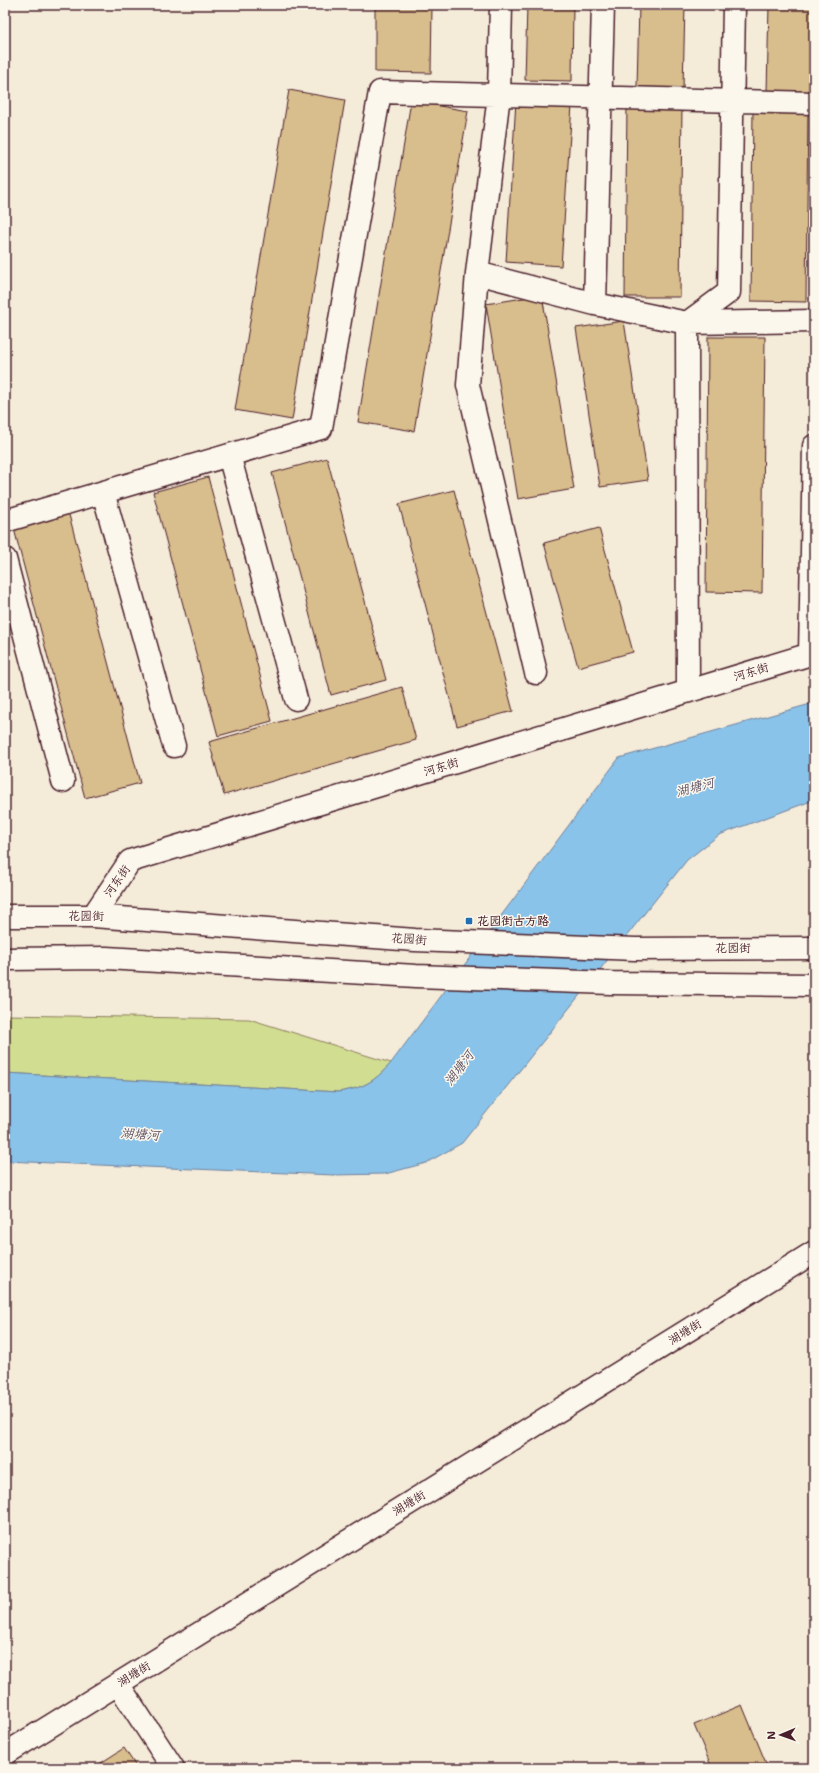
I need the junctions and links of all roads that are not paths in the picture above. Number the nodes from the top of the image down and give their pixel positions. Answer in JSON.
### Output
{"nodes":[{"id":1,"x":501,"y":5,"type":"edge"},
{"id":2,"x":603,"y":5,"type":"edge"},
{"id":3,"x":734,"y":5,"type":"edge"},
{"id":4,"x":499,"y":95,"type":"junction"},
{"id":5,"x":600,"y":98,"type":"junction"},
{"id":6,"x":732,"y":101,"type":"junction"},
{"id":7,"x":814,"y":103,"type":"edge"},
{"id":8,"x":477,"y":273,"type":"junction"},
{"id":9,"x":595,"y":304,"type":"junction"},
{"id":10,"x":814,"y":321,"type":"edge"},
{"id":11,"x":687,"y":323,"type":"junction"},
{"id":12,"x":814,"y":446,"type":"edge"},
{"id":13,"x":229,"y":455,"type":"junction"},
{"id":14,"x":103,"y":492,"type":"junction"},
{"id":15,"x":5,"y":521,"type":"edge"},
{"id":16,"x":5,"y":559,"type":"edge"},
{"id":17,"x":812,"y":653,"type":"edge"},
{"id":18,"x":536,"y":673,"type":"dead end"},
{"id":19,"x":688,"y":691,"type":"junction"},
{"id":20,"x":296,"y":699,"type":"dead end"},
{"id":21,"x":174,"y":746,"type":"dead end"},
{"id":22,"x":63,"y":781,"type":"dead end"},
{"id":23,"x":5,"y":916,"type":"edge"},
{"id":24,"x":93,"y":916,"type":"junction"},
{"id":25,"x":814,"y":948,"type":"edge"},
{"id":26,"x":5,"y":959,"type":"edge"},
{"id":27,"x":814,"y":985,"type":"edge"},
{"id":28,"x":814,"y":1252,"type":"edge"},
{"id":29,"x":118,"y":1684,"type":"junction"},
{"id":30,"x":5,"y":1754,"type":"edge"},
{"id":31,"x":173,"y":1768,"type":"edge"}],
"edges":[{"from":1,"to":4,"type":"street"},
{"from":2,"to":5,"type":"street"},
{"from":3,"to":6,"type":"street"},
{"from":4,"to":5,"type":"street"},
{"from":4,"to":8,"type":"street"},
{"from":4,"to":13,"type":"street"},
{"from":5,"to":6,"type":"street"},
{"from":5,"to":9,"type":"street"},
{"from":6,"to":7,"type":"street"},
{"from":6,"to":11,"type":"street"},
{"from":8,"to":9,"type":"street"},
{"from":8,"to":18,"type":"street"},
{"from":9,"to":11,"type":"street"},
{"from":10,"to":11,"type":"street"},
{"from":11,"to":19,"type":"street"},
{"from":12,"to":17,"type":"street"},
{"from":13,"to":14,"type":"street"},
{"from":13,"to":20,"type":"street"},
{"from":14,"to":15,"type":"street"},
{"from":14,"to":21,"type":"street"},
{"from":16,"to":22,"type":"street"},
{"from":17,"to":19,"type":"street","name":"河东街"},
{"from":19,"to":24,"type":"street","name":"河东街"},
{"from":23,"to":24,"type":"street","name":"花园街"},
{"from":24,"to":25,"type":"street","name":"花园街"},
{"from":26,"to":27,"type":"street"},
{"from":28,"to":29,"type":"street","name":"湖塘街"},
{"from":29,"to":30,"type":"street","name":"湖塘街"},
{"from":29,"to":31,"type":"street"}]}
